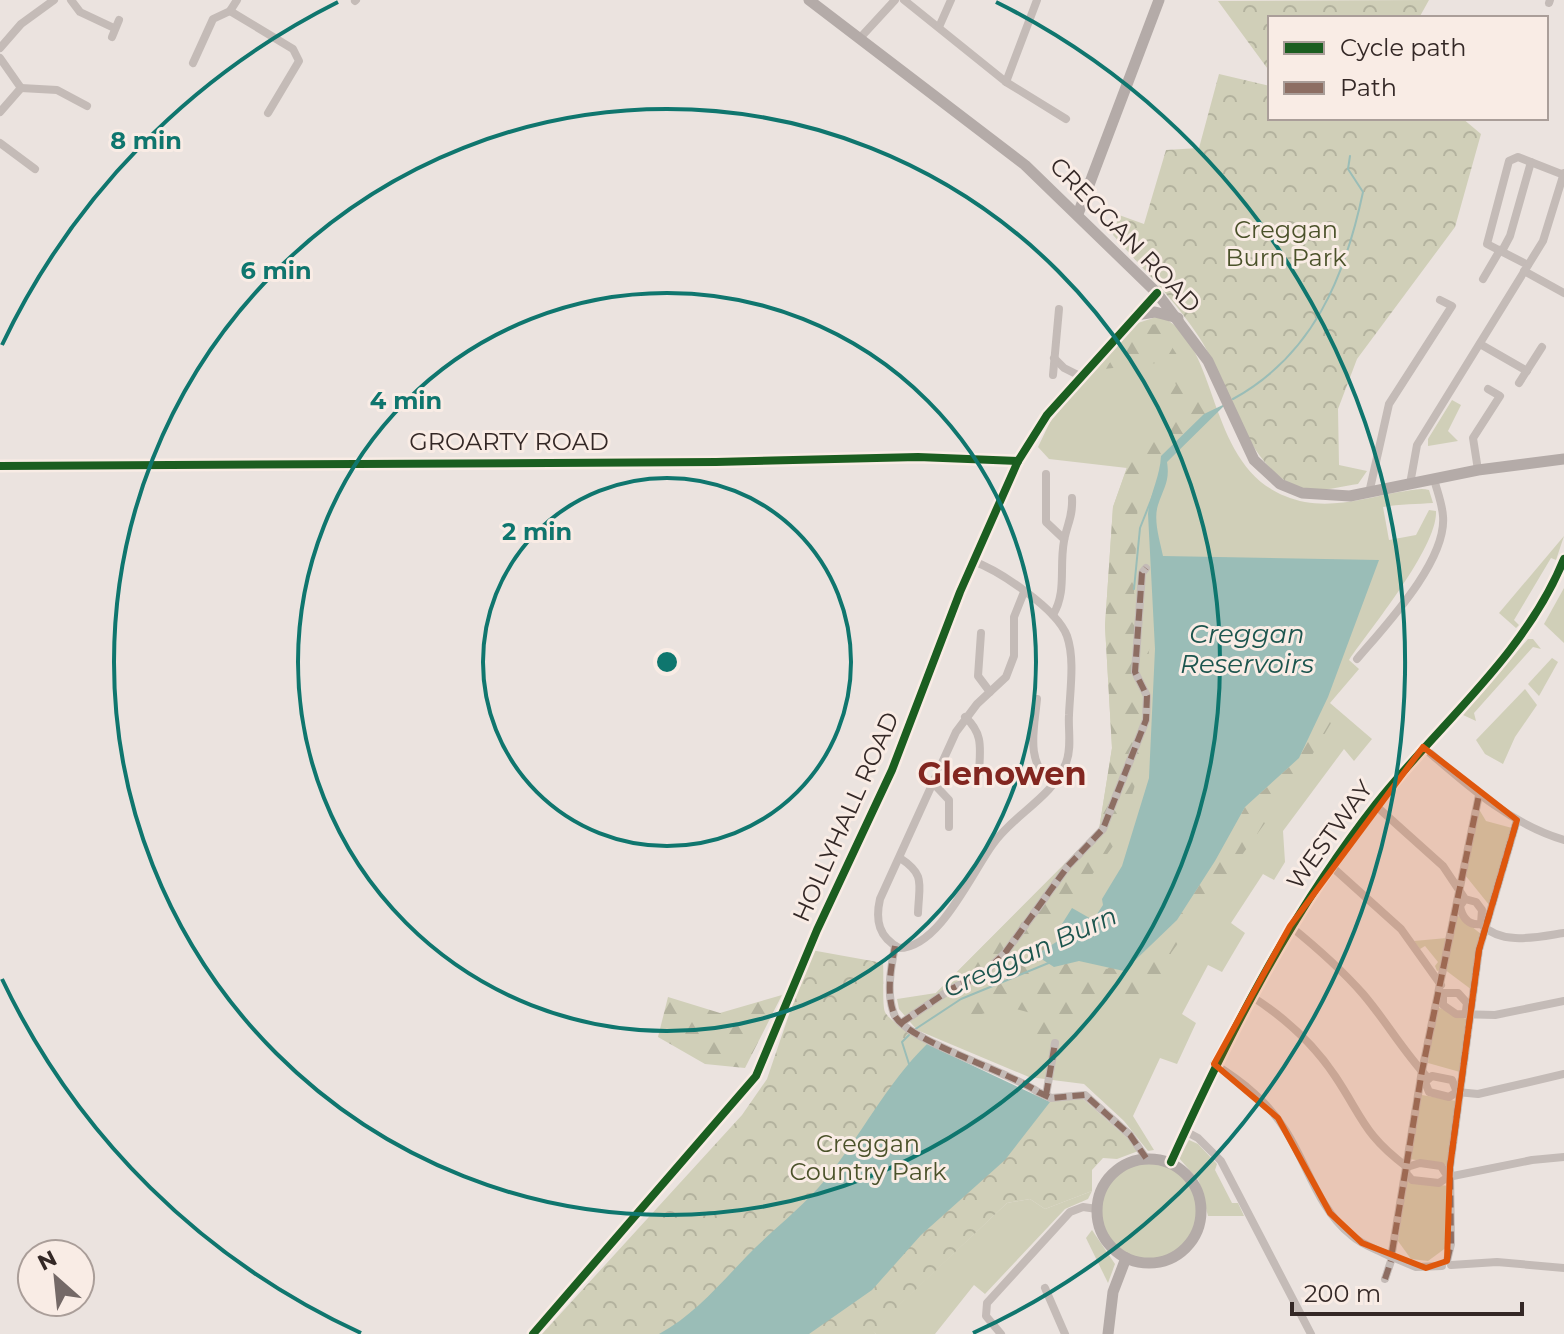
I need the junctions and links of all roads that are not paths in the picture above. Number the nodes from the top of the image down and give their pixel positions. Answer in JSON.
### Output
{"nodes":[{"id":1,"x":71,"y":0,"type":"edge"},
{"id":2,"x":237,"y":0,"type":"edge"},
{"id":3,"x":809,"y":0,"type":"edge"},
{"id":4,"x":895,"y":0,"type":"edge"},
{"id":5,"x":904,"y":0,"type":"edge"},
{"id":6,"x":951,"y":0,"type":"edge"},
{"id":7,"x":1037,"y":0,"type":"edge"},
{"id":8,"x":1159,"y":0,"type":"edge"},
{"id":9,"x":49,"y":1,"type":"edge"},
{"id":10,"x":230,"y":11,"type":"junction"},
{"id":11,"x":939,"y":27,"type":"junction"},
{"id":12,"x":115,"y":28,"type":"dead end"},
{"id":13,"x":860,"y":38,"type":"junction"},
{"id":14,"x":0,"y":48,"type":"edge"},
{"id":15,"x":0,"y":58,"type":"edge"},
{"id":16,"x":193,"y":63,"type":"dead end"},
{"id":17,"x":1006,"y":82,"type":"junction"},
{"id":18,"x":21,"y":88,"type":"junction"},
{"id":19,"x":0,"y":112,"type":"edge"},
{"id":20,"x":75,"y":112,"type":"dead end"},
{"id":21,"x":268,"y":113,"type":"dead end"},
{"id":22,"x":1066,"y":119,"type":"dead end"},
{"id":23,"x":0,"y":143,"type":"edge"},
{"id":24,"x":28,"y":151,"type":"dead end"},
{"id":25,"x":22,"y":160,"type":"junction"},
{"id":26,"x":1531,"y":162,"type":"junction"},
{"id":27,"x":35,"y":169,"type":"dead end"},
{"id":28,"x":1564,"y":174,"type":"edge"},
{"id":29,"x":1078,"y":214,"type":"junction"},
{"id":30,"x":1501,"y":251,"type":"junction"},
{"id":31,"x":1526,"y":268,"type":"junction"},
{"id":32,"x":1483,"y":279,"type":"dead end"},
{"id":33,"x":1157,"y":293,"type":"junction"},
{"id":34,"x":1564,"y":293,"type":"edge"},
{"id":35,"x":1440,"y":300,"type":"dead end"},
{"id":36,"x":1059,"y":309,"type":"dead end"},
{"id":37,"x":1136,"y":315,"type":"junction"},
{"id":38,"x":1179,"y":318,"type":"junction"},
{"id":39,"x":1480,"y":344,"type":"junction"},
{"id":40,"x":1542,"y":347,"type":"dead end"},
{"id":41,"x":1054,"y":358,"type":"junction"},
{"id":42,"x":1527,"y":371,"type":"junction"},
{"id":43,"x":1053,"y":375,"type":"dead end"},
{"id":44,"x":1080,"y":376,"type":"junction"},
{"id":45,"x":1519,"y":383,"type":"dead end"},
{"id":46,"x":1488,"y":389,"type":"dead end"},
{"id":47,"x":1564,"y":459,"type":"edge"},
{"id":48,"x":1018,"y":461,"type":"junction"},
{"id":49,"x":0,"y":466,"type":"edge"},
{"id":50,"x":1478,"y":470,"type":"junction"},
{"id":51,"x":1046,"y":474,"type":"dead end"},
{"id":52,"x":1434,"y":479,"type":"junction"},
{"id":53,"x":1410,"y":484,"type":"junction"},
{"id":54,"x":1369,"y":493,"type":"junction"},
{"id":55,"x":1072,"y":498,"type":"dead end"},
{"id":56,"x":1064,"y":539,"type":"junction"},
{"id":57,"x":1564,"y":559,"type":"edge"},
{"id":58,"x":973,"y":561,"type":"junction"},
{"id":59,"x":1146,"y":568,"type":"dead end"},
{"id":60,"x":1024,"y":592,"type":"junction"},
{"id":61,"x":1053,"y":615,"type":"junction"},
{"id":62,"x":981,"y":633,"type":"dead end"},
{"id":63,"x":1357,"y":659,"type":"dead end"},
{"id":64,"x":990,"y":692,"type":"junction"},
{"id":65,"x":1037,"y":699,"type":"dead end"},
{"id":66,"x":965,"y":717,"type":"junction"},
{"id":67,"x":1423,"y":747,"type":"junction"},
{"id":68,"x":979,"y":773,"type":"dead end"},
{"id":69,"x":934,"y":784,"type":"junction"},
{"id":70,"x":1052,"y":784,"type":"junction"},
{"id":71,"x":1479,"y":795,"type":"junction"},
{"id":72,"x":1375,"y":805,"type":"junction"},
{"id":73,"x":1517,"y":820,"type":"junction"},
{"id":74,"x":949,"y":827,"type":"dead end"},
{"id":75,"x":1564,"y":840,"type":"edge"},
{"id":76,"x":900,"y":858,"type":"junction"},
{"id":77,"x":1331,"y":866,"type":"junction"},
{"id":78,"x":1459,"y":888,"type":"junction"},
{"id":79,"x":1465,"y":899,"type":"junction"},
{"id":80,"x":918,"y":913,"type":"dead end"},
{"id":81,"x":1290,"y":926,"type":"junction"},
{"id":82,"x":1483,"y":926,"type":"junction"},
{"id":83,"x":1564,"y":933,"type":"edge"},
{"id":84,"x":895,"y":946,"type":"junction"},
{"id":85,"x":1443,"y":988,"type":"junction"},
{"id":86,"x":1251,"y":996,"type":"junction"},
{"id":87,"x":1564,"y":1001,"type":"edge"},
{"id":88,"x":1468,"y":1012,"type":"junction"},
{"id":89,"x":909,"y":1028,"type":"junction"},
{"id":90,"x":1055,"y":1043,"type":"dead end"},
{"id":91,"x":1214,"y":1064,"type":"junction"},
{"id":92,"x":1564,"y":1074,"type":"edge"},
{"id":93,"x":1425,"y":1075,"type":"junction"},
{"id":94,"x":1458,"y":1092,"type":"junction"},
{"id":95,"x":1046,"y":1095,"type":"junction"},
{"id":96,"x":1185,"y":1131,"type":"junction"},
{"id":97,"x":1564,"y":1157,"type":"edge"},
{"id":98,"x":1146,"y":1158,"type":"junction"},
{"id":99,"x":1171,"y":1162,"type":"junction"},
{"id":100,"x":1406,"y":1167,"type":"junction"},
{"id":101,"x":1449,"y":1177,"type":"junction"},
{"id":102,"x":1097,"y":1209,"type":"junction"},
{"id":103,"x":1392,"y":1257,"type":"junction"},
{"id":104,"x":1126,"y":1258,"type":"junction"},
{"id":105,"x":1447,"y":1264,"type":"junction"},
{"id":106,"x":1564,"y":1268,"type":"edge"},
{"id":107,"x":1385,"y":1279,"type":"dead end"},
{"id":108,"x":1045,"y":1288,"type":"dead end"},
{"id":109,"x":533,"y":1334,"type":"edge"},
{"id":110,"x":1001,"y":1334,"type":"edge"},
{"id":111,"x":1065,"y":1334,"type":"edge"},
{"id":112,"x":1108,"y":1334,"type":"edge"},
{"id":113,"x":1311,"y":1334,"type":"edge"}],
"edges":[{"from":1,"to":12,"type":"street"},
{"from":2,"to":10,"type":"street"},
{"from":3,"to":13,"type":"street","name":"CREGGAN ROAD"},
{"from":4,"to":13,"type":"street"},
{"from":5,"to":11,"type":"street"},
{"from":6,"to":11,"type":"street"},
{"from":7,"to":17,"type":"street"},
{"from":8,"to":29,"type":"street"},
{"from":9,"to":14,"type":"street"},
{"from":10,"to":16,"type":"street"},
{"from":10,"to":21,"type":"street"},
{"from":11,"to":17,"type":"street"},
{"from":13,"to":29,"type":"street","name":"CREGGAN ROAD"},
{"from":15,"to":18,"type":"street"},
{"from":17,"to":22,"type":"street"},
{"from":18,"to":19,"type":"street"},
{"from":18,"to":20,"type":"street"},
{"from":23,"to":25,"type":"street"},
{"from":24,"to":25,"type":"street"},
{"from":25,"to":27,"type":"street"},
{"from":26,"to":28,"type":"street"},
{"from":26,"to":30,"type":"street"},
{"from":26,"to":30,"type":"street"},
{"from":28,"to":31,"type":"street"},
{"from":29,"to":33,"type":"street","name":"CREGGAN ROAD"},
{"from":30,"to":31,"type":"street"},
{"from":30,"to":32,"type":"street"},
{"from":31,"to":34,"type":"street"},
{"from":31,"to":39,"type":"street"},
{"from":33,"to":37,"type":"street","name":"HOLLYHALL ROAD"},
{"from":33,"to":38,"type":"street","name":"CREGGAN ROAD"},
{"from":35,"to":54,"type":"street"},
{"from":36,"to":41,"type":"street"},
{"from":37,"to":38,"type":"street"},
{"from":37,"to":44,"type":"street","name":"HOLLYHALL ROAD"},
{"from":38,"to":54,"type":"street","name":"CREGGAN ROAD"},
{"from":39,"to":42,"type":"street"},
{"from":39,"to":53,"type":"street"},
{"from":40,"to":42,"type":"street"},
{"from":41,"to":43,"type":"street"},
{"from":41,"to":44,"type":"street"},
{"from":42,"to":45,"type":"street"},
{"from":44,"to":48,"type":"street","name":"HOLLYHALL ROAD"},
{"from":46,"to":50,"type":"street"},
{"from":47,"to":50,"type":"street","name":"CREGGAN ROAD"},
{"from":48,"to":49,"type":"street","name":"GROARTY ROAD"},
{"from":48,"to":58,"type":"street","name":"HOLLYHALL ROAD"},
{"from":50,"to":52,"type":"street","name":"CREGGAN ROAD"},
{"from":51,"to":56,"type":"street"},
{"from":52,"to":53,"type":"street","name":"CREGGAN ROAD"},
{"from":52,"to":63,"type":"street"},
{"from":53,"to":54,"type":"street","name":"CREGGAN ROAD"},
{"from":55,"to":56,"type":"street"},
{"from":56,"to":61,"type":"street"},
{"from":57,"to":67,"type":"street","name":"WESTWAY"},
{"from":58,"to":60,"type":"street"},
{"from":58,"to":109,"type":"street","name":"HOLLYHALL ROAD"},
{"from":59,"to":89,"type":"street"},
{"from":60,"to":61,"type":"street"},
{"from":60,"to":64,"type":"street"},
{"from":61,"to":70,"type":"street"},
{"from":62,"to":64,"type":"street"},
{"from":64,"to":66,"type":"street"},
{"from":65,"to":70,"type":"street"},
{"from":66,"to":68,"type":"street"},
{"from":66,"to":69,"type":"street"},
{"from":67,"to":71,"type":"street"},
{"from":67,"to":72,"type":"street","name":"WESTWAY"},
{"from":69,"to":74,"type":"street"},
{"from":69,"to":76,"type":"street"},
{"from":70,"to":84,"type":"street"},
{"from":71,"to":73,"type":"street"},
{"from":71,"to":78,"type":"street"},
{"from":72,"to":77,"type":"street","name":"WESTWAY"},
{"from":72,"to":78,"type":"street"},
{"from":73,"to":75,"type":"street"},
{"from":73,"to":82,"type":"street"},
{"from":76,"to":80,"type":"street"},
{"from":76,"to":84,"type":"street"},
{"from":77,"to":81,"type":"street","name":"WESTWAY"},
{"from":77,"to":85,"type":"street"},
{"from":78,"to":79,"type":"street"},
{"from":78,"to":85,"type":"street"},
{"from":79,"to":82,"type":"street"},
{"from":79,"to":82,"type":"street"},
{"from":81,"to":86,"type":"street","name":"WESTWAY"},
{"from":81,"to":93,"type":"street"},
{"from":82,"to":83,"type":"street"},
{"from":82,"to":88,"type":"street"},
{"from":84,"to":89,"type":"street"},
{"from":85,"to":88,"type":"street"},
{"from":85,"to":88,"type":"street"},
{"from":85,"to":93,"type":"street"},
{"from":86,"to":91,"type":"street","name":"WESTWAY"},
{"from":86,"to":100,"type":"street"},
{"from":87,"to":88,"type":"street"},
{"from":88,"to":94,"type":"street"},
{"from":89,"to":95,"type":"street"},
{"from":90,"to":95,"type":"street"},
{"from":91,"to":96,"type":"street","name":"WESTWAY"},
{"from":91,"to":103,"type":"street"},
{"from":92,"to":94,"type":"street"},
{"from":93,"to":94,"type":"street"},
{"from":93,"to":94,"type":"street"},
{"from":93,"to":100,"type":"street"},
{"from":94,"to":101,"type":"street"},
{"from":95,"to":98,"type":"street"},
{"from":96,"to":99,"type":"street","name":"WESTWAY"},
{"from":96,"to":113,"type":"street"},
{"from":97,"to":101,"type":"street"},
{"from":98,"to":99,"type":"street"},
{"from":98,"to":102,"type":"street"},
{"from":99,"to":104,"type":"street"},
{"from":100,"to":101,"type":"street"},
{"from":100,"to":101,"type":"street"},
{"from":100,"to":103,"type":"street"},
{"from":101,"to":105,"type":"street"},
{"from":102,"to":104,"type":"street"},
{"from":102,"to":110,"type":"street"},
{"from":103,"to":105,"type":"street"},
{"from":103,"to":107,"type":"street"},
{"from":104,"to":112,"type":"street"},
{"from":105,"to":106,"type":"street"},
{"from":108,"to":111,"type":"street"}]}
